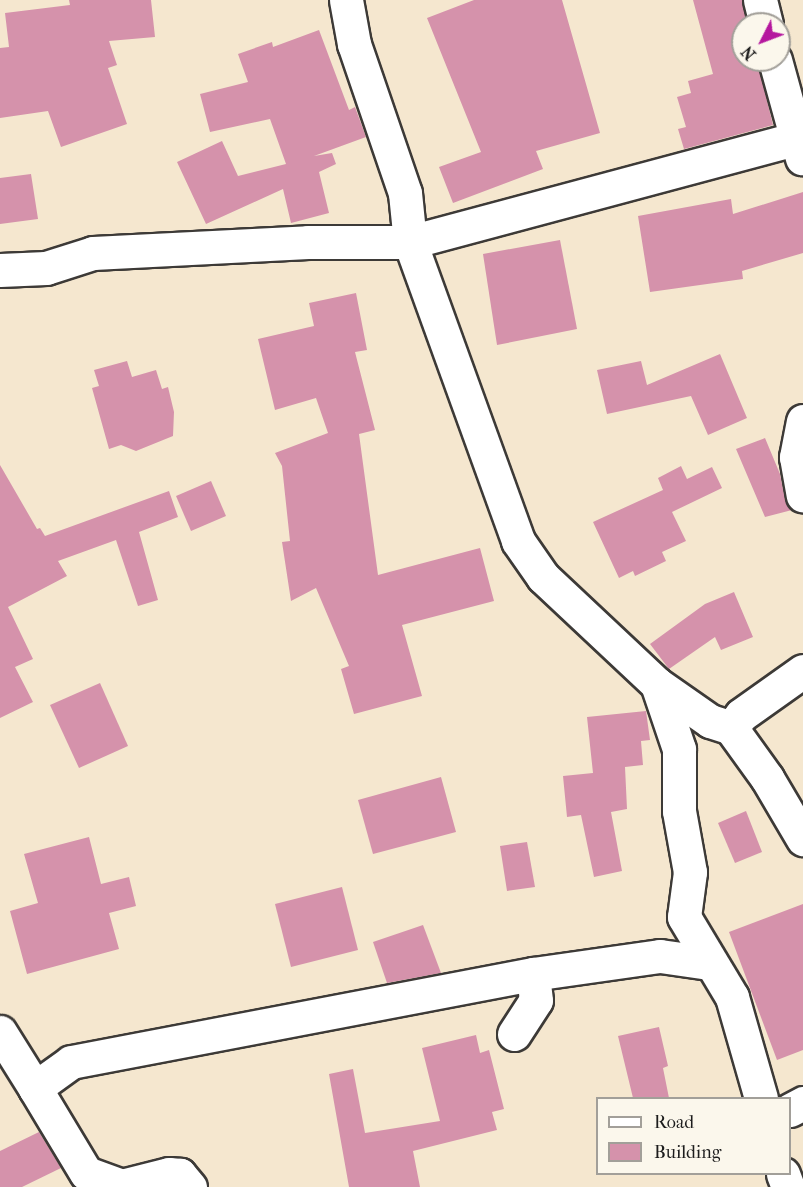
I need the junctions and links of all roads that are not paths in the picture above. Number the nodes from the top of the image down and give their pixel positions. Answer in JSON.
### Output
{"nodes":[{"id":1,"x":346,"y":0,"type":"edge"},
{"id":2,"x":778,"y":72,"type":"edge"},
{"id":3,"x":799,"y":149,"type":"edge"},
{"id":4,"x":410,"y":242,"type":"junction"},
{"id":5,"x":0,"y":270,"type":"edge"},
{"id":6,"x":803,"y":421,"type":"edge"},
{"id":7,"x":803,"y":495,"type":"edge"},
{"id":8,"x":803,"y":646,"type":"edge"},
{"id":9,"x":798,"y":674,"type":"edge"},
{"id":10,"x":657,"y":684,"type":"junction"},
{"id":11,"x":731,"y":728,"type":"junction"},
{"id":12,"x":803,"y":839,"type":"edge"},
{"id":13,"x":709,"y":963,"type":"junction"},
{"id":14,"x":533,"y":974,"type":"junction"},
{"id":15,"x":0,"y":1032,"type":"edge"},
{"id":16,"x":514,"y":1034,"type":"dead end"},
{"id":17,"x":35,"y":1088,"type":"junction"},
{"id":18,"x":761,"y":1097,"type":"edge"},
{"id":19,"x":190,"y":1187,"type":"edge"}],
"edges":[{"from":1,"to":4,"type":"street"},
{"from":2,"to":3,"type":"street"},
{"from":3,"to":4,"type":"street"},
{"from":4,"to":5,"type":"street"},
{"from":4,"to":10,"type":"street"},
{"from":6,"to":7,"type":"street"},
{"from":8,"to":9,"type":"street"},
{"from":9,"to":11,"type":"street"},
{"from":10,"to":11,"type":"street"},
{"from":10,"to":13,"type":"street"},
{"from":11,"to":12,"type":"street"},
{"from":13,"to":14,"type":"street"},
{"from":13,"to":18,"type":"street"},
{"from":14,"to":16,"type":"street"},
{"from":14,"to":17,"type":"street"},
{"from":15,"to":17,"type":"street"},
{"from":17,"to":19,"type":"street"}]}
